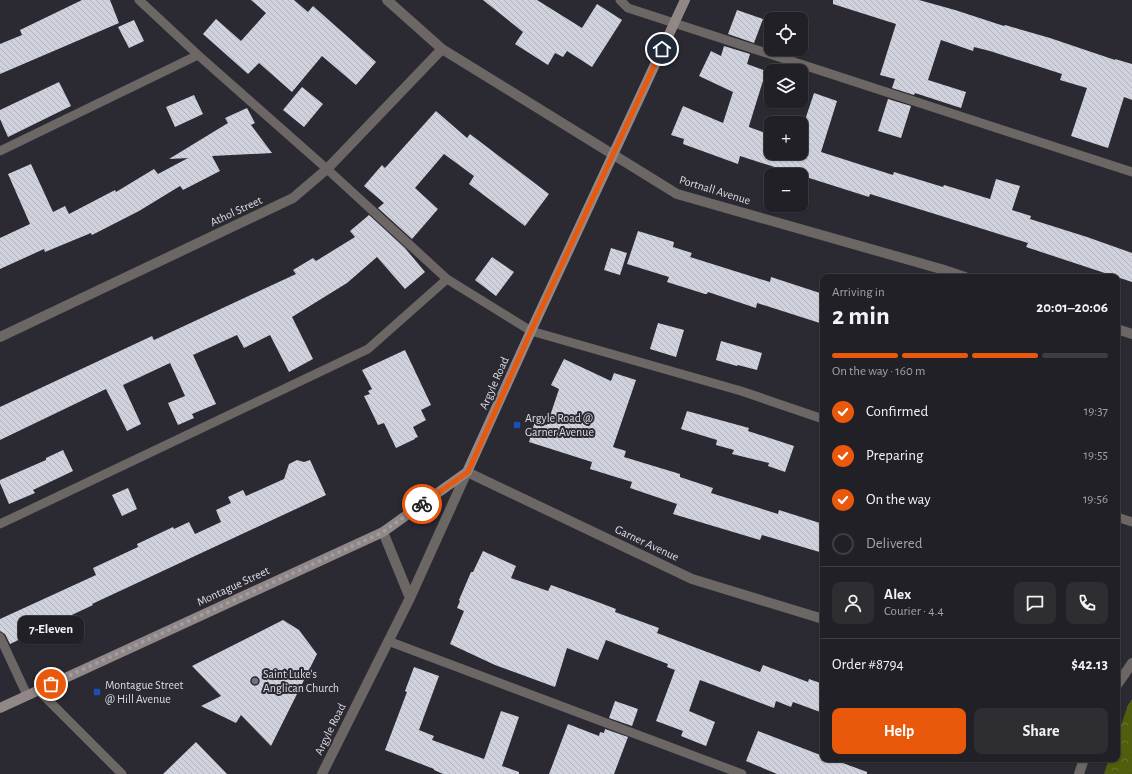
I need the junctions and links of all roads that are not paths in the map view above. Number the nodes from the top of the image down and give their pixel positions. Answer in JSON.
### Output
{"nodes":[{"id":1,"x":139,"y":0,"type":"edge"},
{"id":2,"x":387,"y":0,"type":"edge"},
{"id":3,"x":620,"y":0,"type":"edge"},
{"id":4,"x":685,"y":0,"type":"edge"},
{"id":5,"x":674,"y":23,"type":"junction"},
{"id":6,"x":442,"y":49,"type":"junction"},
{"id":7,"x":198,"y":55,"type":"junction"},
{"id":8,"x":0,"y":151,"type":"edge"},
{"id":9,"x":613,"y":155,"type":"junction"},
{"id":10,"x":327,"y":168,"type":"junction"},
{"id":11,"x":1132,"y":172,"type":"edge"},
{"id":12,"x":956,"y":274,"type":"edge"},
{"id":13,"x":447,"y":279,"type":"junction"},
{"id":14,"x":1120,"y":330,"type":"edge"},
{"id":15,"x":531,"y":331,"type":"junction"},
{"id":16,"x":1132,"y":334,"type":"edge"},
{"id":17,"x":0,"y":337,"type":"edge"},
{"id":18,"x":820,"y":418,"type":"edge"},
{"id":19,"x":468,"y":472,"type":"junction"},
{"id":20,"x":1120,"y":518,"type":"edge"},
{"id":21,"x":1132,"y":522,"type":"edge"},
{"id":22,"x":0,"y":524,"type":"edge"},
{"id":23,"x":383,"y":532,"type":"junction"},
{"id":24,"x":410,"y":598,"type":"junction"},
{"id":25,"x":820,"y":618,"type":"edge"},
{"id":26,"x":0,"y":636,"type":"edge"},
{"id":27,"x":388,"y":641,"type":"junction"},
{"id":28,"x":1132,"y":664,"type":"edge"},
{"id":29,"x":1120,"y":681,"type":"edge"},
{"id":30,"x":38,"y":690,"type":"junction"},
{"id":31,"x":27,"y":695,"type":"junction"},
{"id":32,"x":0,"y":708,"type":"edge"},
{"id":33,"x":1083,"y":762,"type":"edge"},
{"id":34,"x":122,"y":774,"type":"edge"},
{"id":35,"x":322,"y":774,"type":"edge"},
{"id":36,"x":742,"y":774,"type":"edge"},
{"id":37,"x":1079,"y":774,"type":"edge"}],
"edges":[{"from":1,"to":7,"type":"lane"},
{"from":2,"to":6,"type":"street","name":"Portnall Avenue"},
{"from":3,"to":5,"type":"lane"},
{"from":4,"to":5,"type":"street","name":"Argyle Road"},
{"from":5,"to":9,"type":"street","name":"Argyle Road"},
{"from":5,"to":11,"type":"lane"},
{"from":6,"to":9,"type":"street","name":"Portnall Avenue"},
{"from":6,"to":10,"type":"street","name":"Athol Street"},
{"from":7,"to":8,"type":"lane"},
{"from":7,"to":10,"type":"lane"},
{"from":9,"to":12,"type":"street","name":"Portnall Avenue"},
{"from":9,"to":15,"type":"street","name":"Argyle Road"},
{"from":10,"to":13,"type":"lane"},
{"from":10,"to":17,"type":"street","name":"Athol Street"},
{"from":13,"to":15,"type":"lane"},
{"from":13,"to":22,"type":"lane"},
{"from":14,"to":16,"type":"street"},
{"from":15,"to":18,"type":"lane"},
{"from":15,"to":19,"type":"street","name":"Argyle Road"},
{"from":19,"to":23,"type":"street","name":"Montague Street"},
{"from":19,"to":24,"type":"street","name":"Argyle Road"},
{"from":19,"to":25,"type":"street","name":"Garner Avenue"},
{"from":20,"to":21,"type":"lane"},
{"from":23,"to":24,"type":"street"},
{"from":23,"to":30,"type":"street","name":"Montague Street"},
{"from":24,"to":27,"type":"street","name":"Argyle Road"},
{"from":26,"to":31,"type":"lane"},
{"from":27,"to":35,"type":"street","name":"Argyle Road"},
{"from":27,"to":36,"type":"lane"},
{"from":28,"to":29,"type":"street"},
{"from":30,"to":31,"type":"street","name":"Montague Street"},
{"from":30,"to":34,"type":"lane"},
{"from":31,"to":32,"type":"street","name":"Montague Street"},
{"from":33,"to":37,"type":"street"}]}
